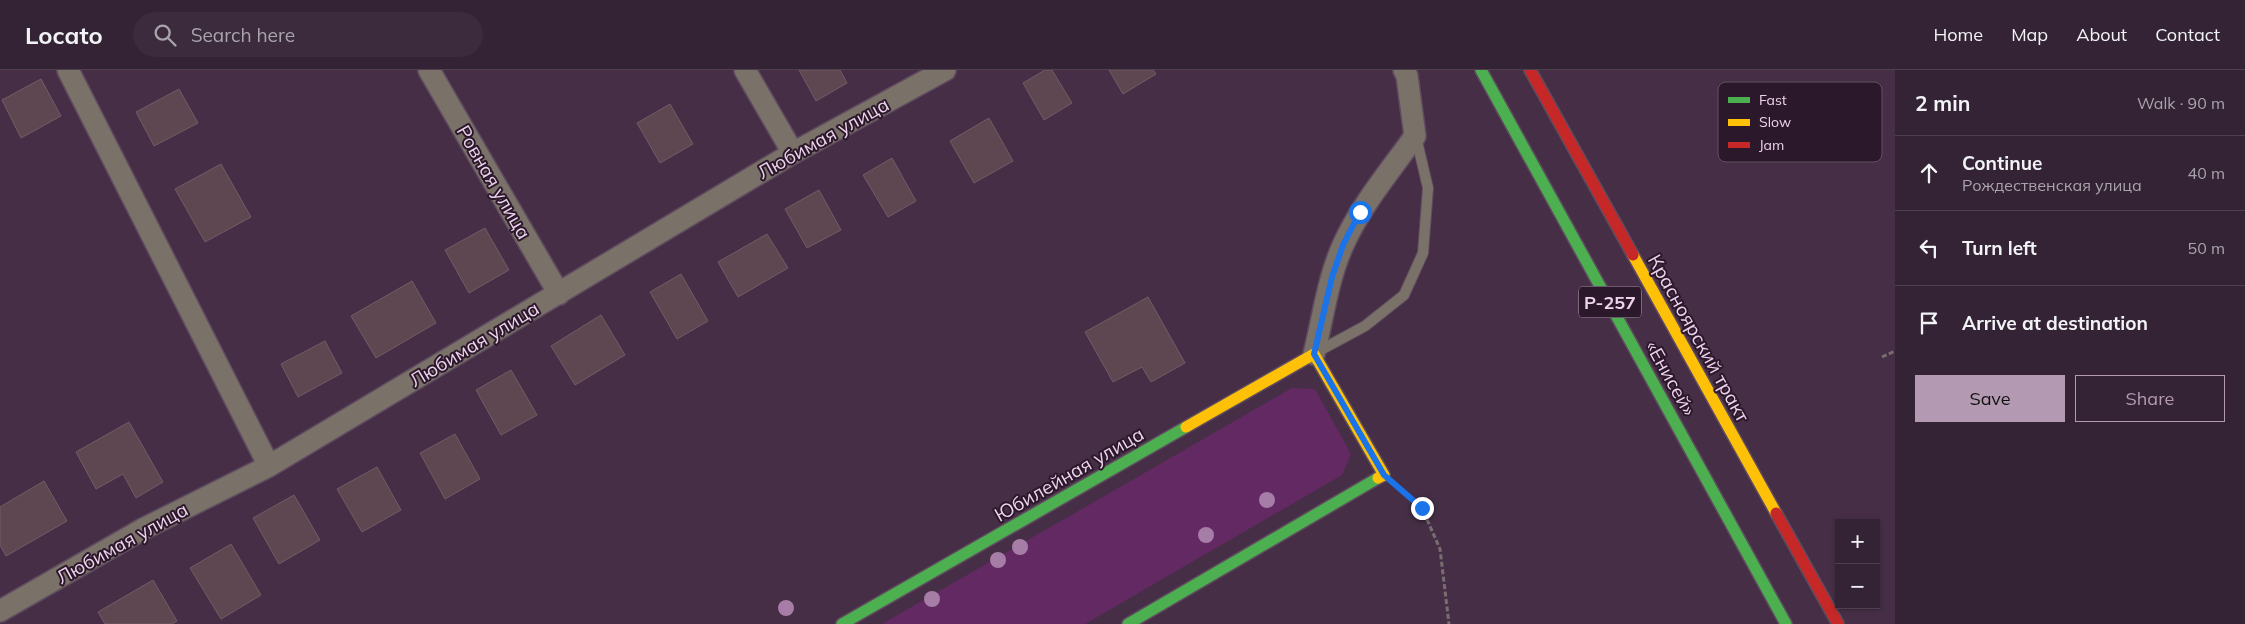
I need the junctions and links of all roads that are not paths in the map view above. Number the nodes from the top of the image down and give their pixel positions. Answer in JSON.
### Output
{"nodes":[{"id":1,"x":68,"y":70,"type":"edge"},
{"id":2,"x":430,"y":70,"type":"edge"},
{"id":3,"x":745,"y":70,"type":"edge"},
{"id":4,"x":945,"y":70,"type":"edge"},
{"id":5,"x":1404,"y":70,"type":"edge"},
{"id":6,"x":1481,"y":70,"type":"edge"},
{"id":7,"x":1530,"y":70,"type":"edge"},
{"id":8,"x":1415,"y":136,"type":"junction"},
{"id":9,"x":793,"y":153,"type":"junction"},
{"id":10,"x":559,"y":294,"type":"junction"},
{"id":11,"x":1314,"y":354,"type":"junction"},
{"id":12,"x":270,"y":466,"type":"junction"},
{"id":13,"x":0,"y":611,"type":"edge"},
{"id":14,"x":842,"y":624,"type":"edge"},
{"id":15,"x":1128,"y":624,"type":"edge"},
{"id":16,"x":1786,"y":624,"type":"edge"},
{"id":17,"x":1838,"y":624,"type":"edge"}],
"edges":[{"from":1,"to":12,"type":"street"},
{"from":2,"to":10,"type":"street","name":"Ровная улица"},
{"from":3,"to":9,"type":"street"},
{"from":4,"to":9,"type":"street","name":"Любимая улица"},
{"from":5,"to":8,"type":"street"},
{"from":6,"to":16,"type":"main road","name":"«Енисей»","number":"Р-257"},
{"from":7,"to":17,"type":"main road","name":"Красноярский тракт","number":"Р-257"},
{"from":8,"to":11,"type":"street"},
{"from":8,"to":11,"type":"lane"},
{"from":9,"to":10,"type":"street","name":"Любимая улица"},
{"from":10,"to":12,"type":"street","name":"Любимая улица"},
{"from":11,"to":14,"type":"main road","name":"Юбилейная улица"},
{"from":11,"to":15,"type":"main road"},
{"from":12,"to":13,"type":"street","name":"Любимая улица"}]}
